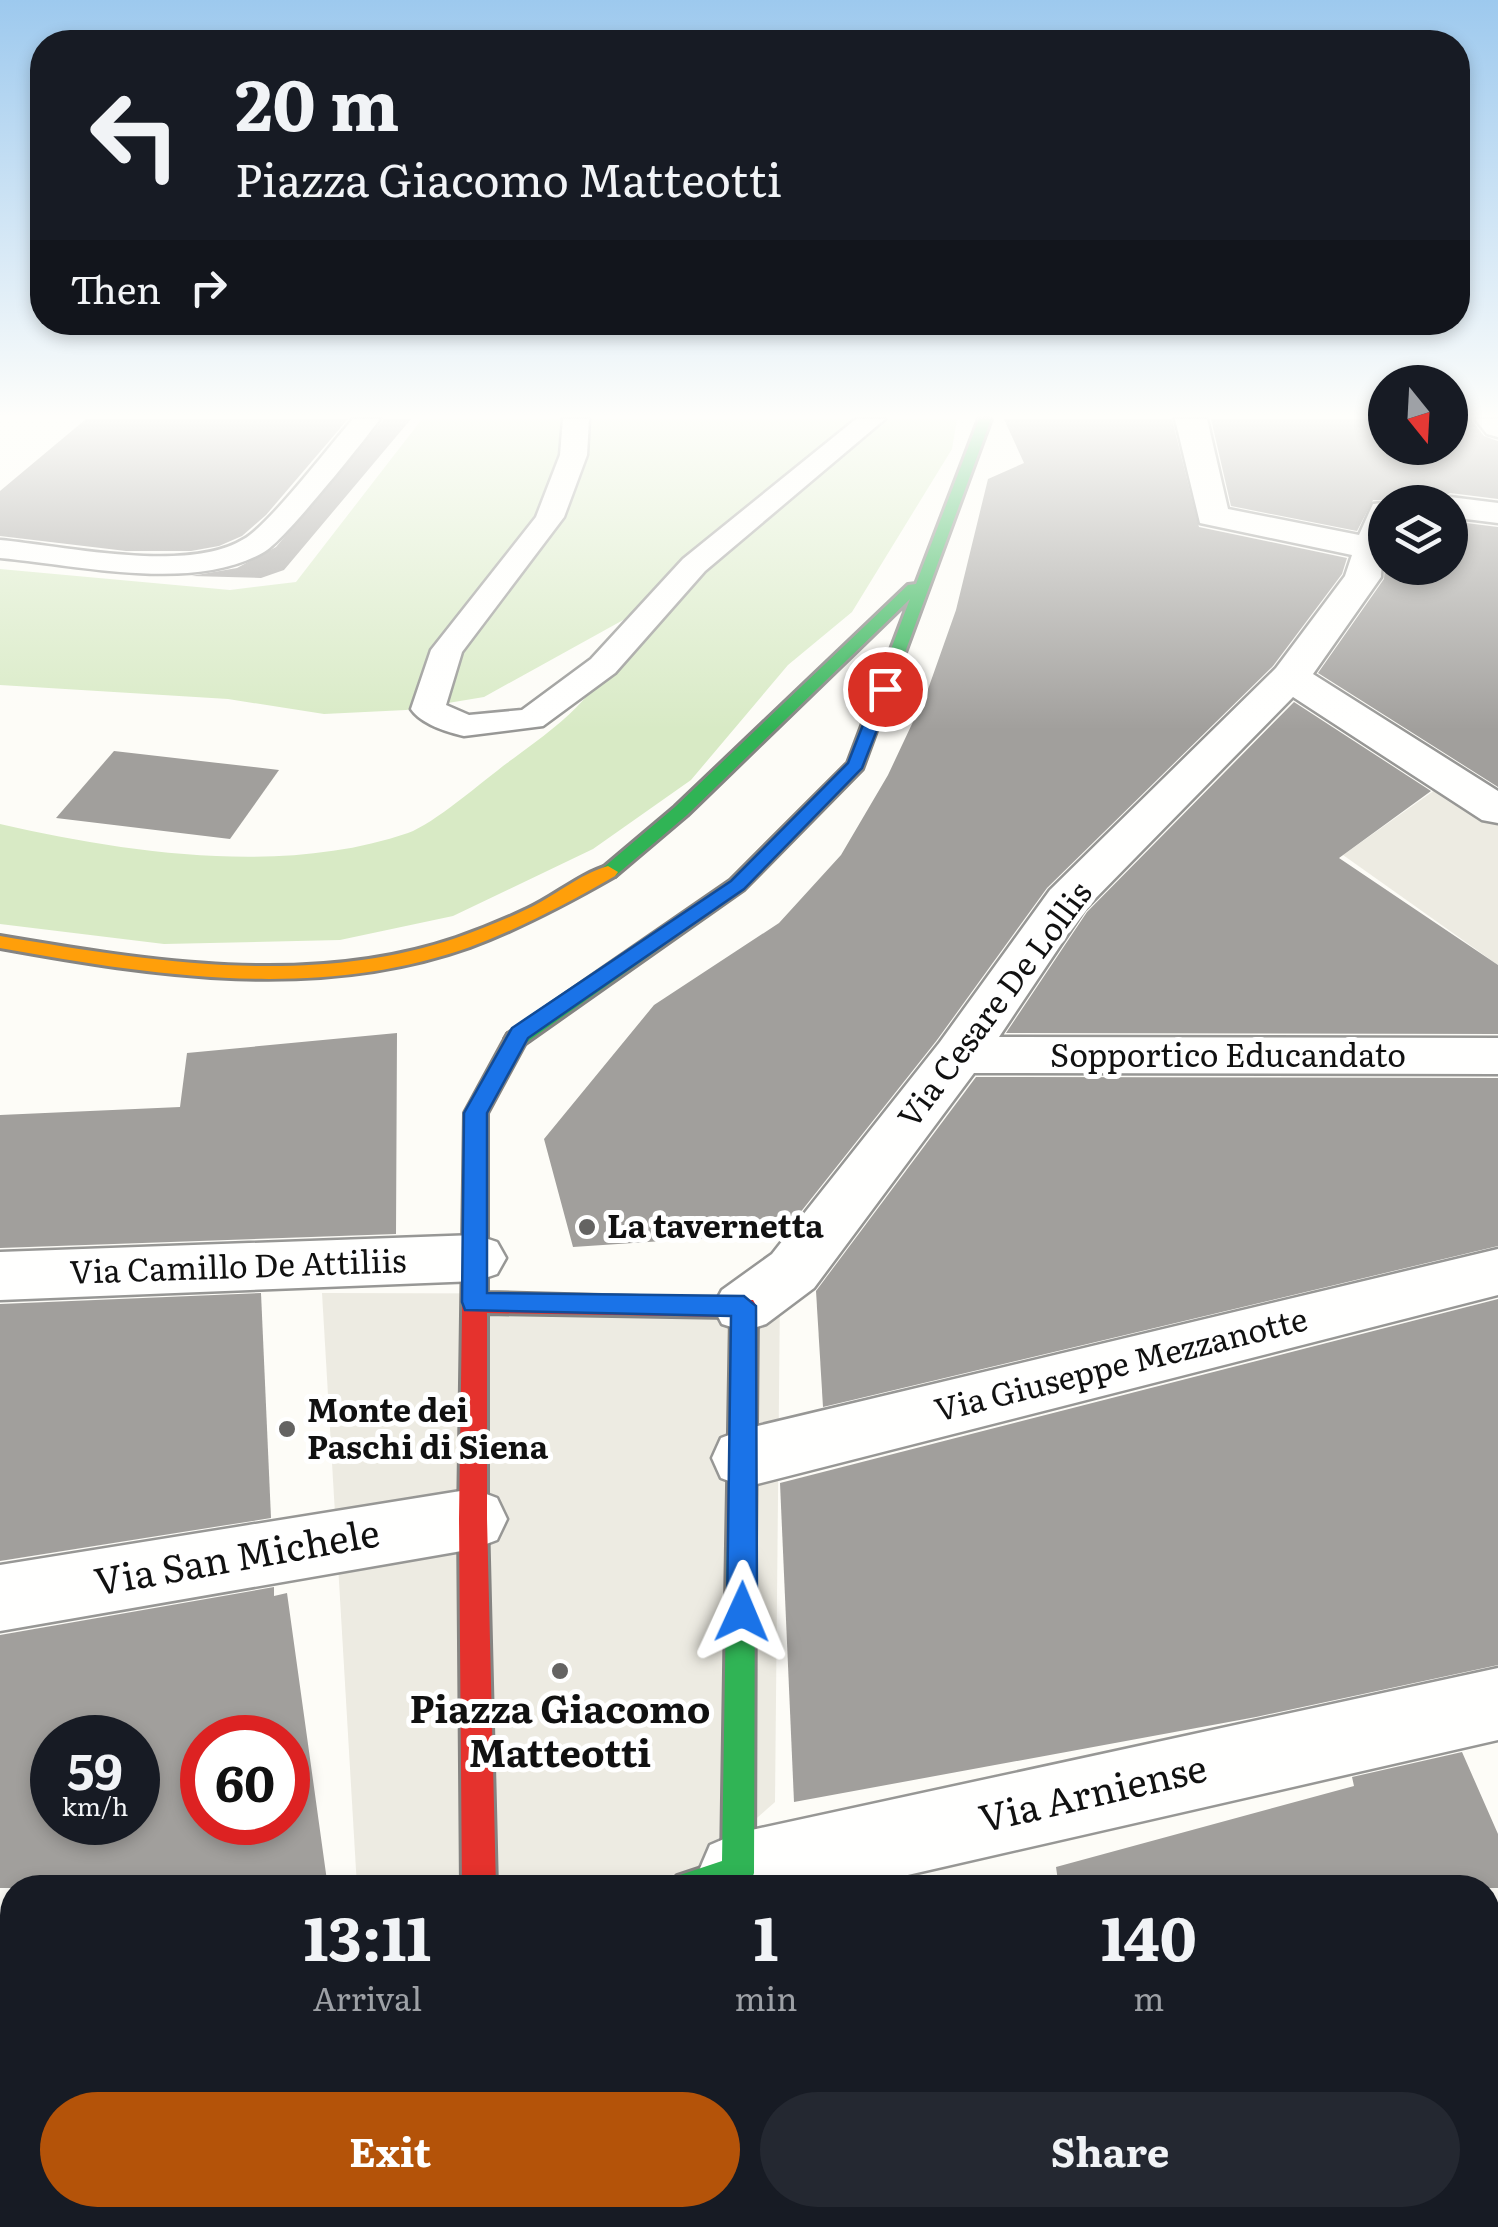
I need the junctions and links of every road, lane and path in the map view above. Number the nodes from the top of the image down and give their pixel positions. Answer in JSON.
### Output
{"nodes":[{"id":1,"x":276,"y":523,"type":"edge"},
{"id":2,"x":547,"y":523,"type":"edge"},
{"id":3,"x":745,"y":523,"type":"edge"},
{"id":4,"x":947,"y":523,"type":"edge"},
{"id":5,"x":1246,"y":523,"type":"edge"},
{"id":6,"x":1368,"y":548,"type":"edge"},
{"id":7,"x":0,"y":550,"type":"edge"},
{"id":8,"x":1368,"y":556,"type":"edge"},
{"id":9,"x":932,"y":567,"type":"junction"},
{"id":10,"x":1290,"y":677,"type":"junction"},
{"id":11,"x":1498,"y":810,"type":"edge"},
{"id":12,"x":0,"y":942,"type":"edge"},
{"id":13,"x":959,"y":1055,"type":"junction"},
{"id":14,"x":1498,"y":1056,"type":"edge"},
{"id":15,"x":1498,"y":1272,"type":"edge"},
{"id":16,"x":0,"y":1276,"type":"edge"},
{"id":17,"x":475,"y":1280,"type":"junction"},
{"id":18,"x":744,"y":1306,"type":"junction"},
{"id":19,"x":745,"y":1458,"type":"junction"},
{"id":20,"x":473,"y":1519,"type":"junction"},
{"id":21,"x":0,"y":1598,"type":"edge"},
{"id":22,"x":1498,"y":1704,"type":"edge"},
{"id":23,"x":479,"y":1875,"type":"edge"},
{"id":24,"x":723,"y":1875,"type":"edge"},
{"id":25,"x":758,"y":1875,"type":"edge"}],
"edges":[{"from":1,"to":7,"type":"lane"},
{"from":2,"to":3,"type":"lane"},
{"from":4,"to":9,"type":"main road"},
{"from":5,"to":6,"type":"street"},
{"from":8,"to":10,"type":"street","name":"Via Cesare De Lollis"},
{"from":9,"to":12,"type":"main road"},
{"from":9,"to":17,"type":"main road"},
{"from":10,"to":11,"type":"street"},
{"from":10,"to":13,"type":"street","name":"Via Cesare De Lollis"},
{"from":13,"to":14,"type":"street","name":"Sopportico Educandato"},
{"from":13,"to":18,"type":"street","name":"Via Cesare De Lollis"},
{"from":15,"to":19,"type":"street","name":"Via Giuseppe Mezzanotte"},
{"from":16,"to":17,"type":"street","name":"Via Camillo De Attiliis"},
{"from":17,"to":18,"type":"main road"},
{"from":17,"to":20,"type":"main road"},
{"from":18,"to":19,"type":"main road"},
{"from":19,"to":24,"type":"main road"},
{"from":20,"to":21,"type":"street","name":"Via San Michele"},
{"from":20,"to":23,"type":"main road"},
{"from":22,"to":25,"type":"street","name":"Via Arniense"}]}
